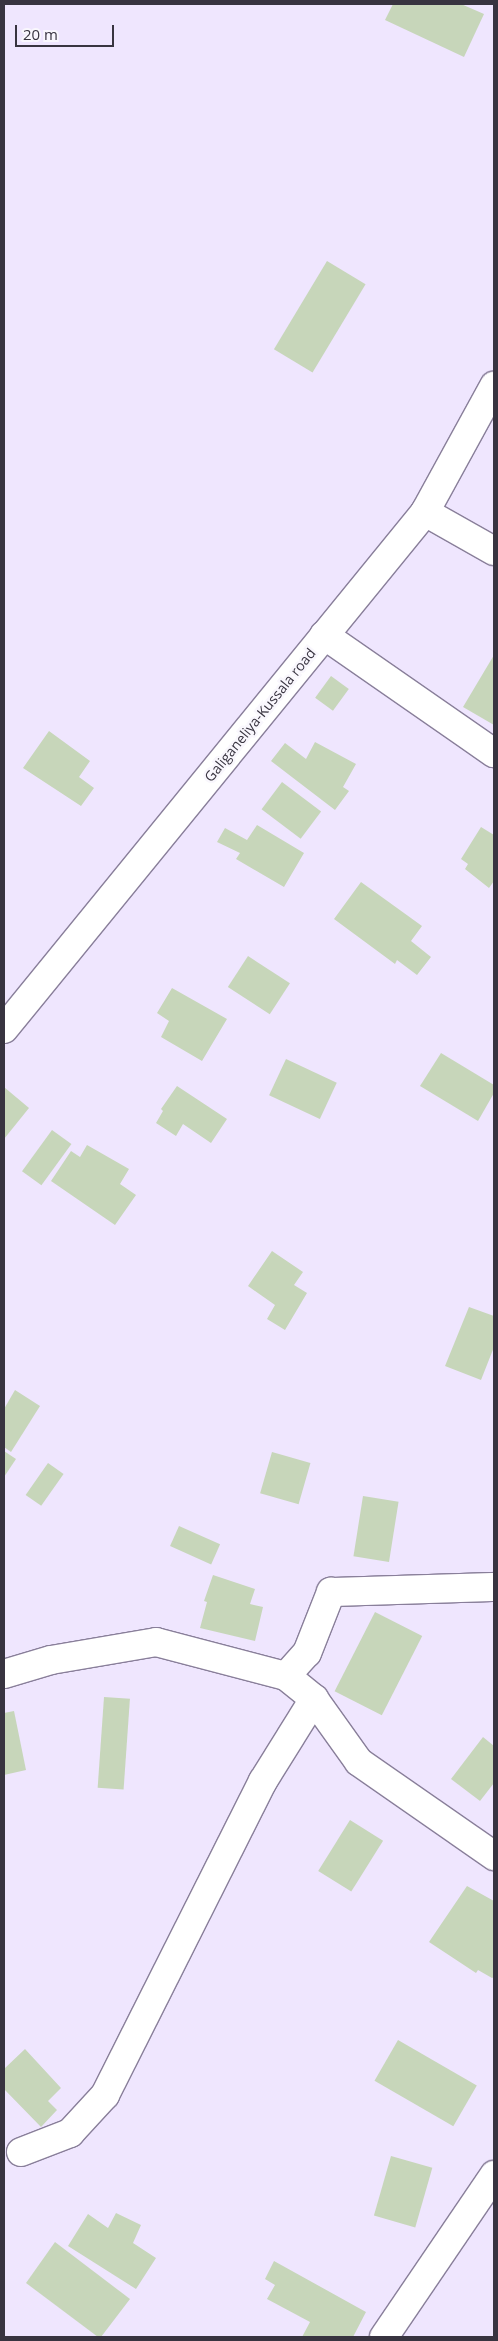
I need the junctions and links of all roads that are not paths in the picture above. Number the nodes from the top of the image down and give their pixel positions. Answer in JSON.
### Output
{"nodes":[{"id":1,"x":494,"y":386,"type":"edge"},
{"id":2,"x":425,"y":512,"type":"junction"},
{"id":3,"x":494,"y":550,"type":"edge"},
{"id":4,"x":324,"y":635,"type":"junction"},
{"id":5,"x":494,"y":753,"type":"edge"},
{"id":6,"x":4,"y":1029,"type":"edge"},
{"id":7,"x":494,"y":1587,"type":"edge"},
{"id":8,"x":4,"y":1674,"type":"edge"},
{"id":9,"x":286,"y":1676,"type":"junction"},
{"id":10,"x":314,"y":1699,"type":"junction"},
{"id":11,"x":494,"y":1856,"type":"edge"},
{"id":12,"x":21,"y":2152,"type":"dead end"},
{"id":13,"x":494,"y":2175,"type":"edge"},
{"id":14,"x":384,"y":2337,"type":"edge"}],
"edges":[{"from":1,"to":2,"type":"street","name":"Galiganeliya-Kussala road"},
{"from":2,"to":3,"type":"street"},
{"from":2,"to":4,"type":"street","name":"Galiganeliya-Kussala road"},
{"from":4,"to":5,"type":"street"},
{"from":4,"to":6,"type":"street","name":"Galiganeliya-Kussala road"},
{"from":7,"to":9,"type":"street"},
{"from":8,"to":9,"type":"street"},
{"from":9,"to":10,"type":"street"},
{"from":10,"to":11,"type":"street"},
{"from":10,"to":12,"type":"street"},
{"from":13,"to":14,"type":"street"}]}
